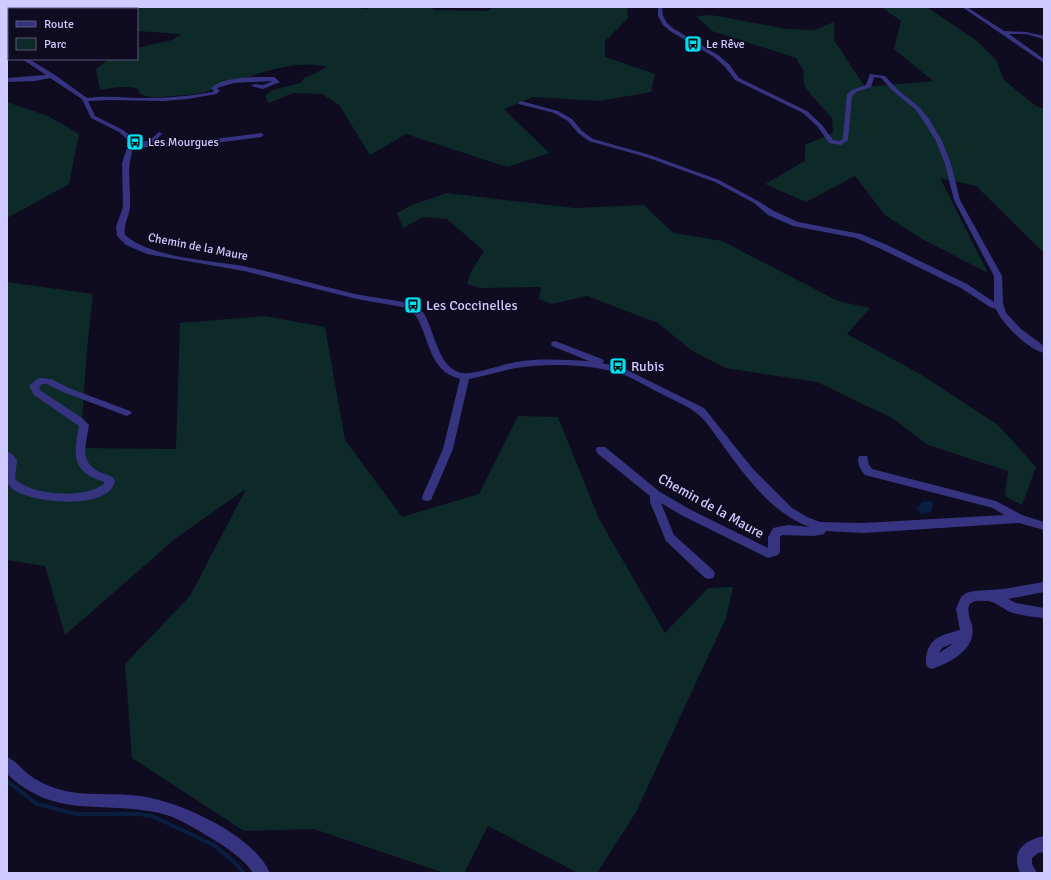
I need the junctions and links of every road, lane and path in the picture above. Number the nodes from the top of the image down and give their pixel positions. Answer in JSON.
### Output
{"nodes":[{"id":1,"x":660,"y":7,"type":"edge"},
{"id":2,"x":964,"y":7,"type":"edge"},
{"id":3,"x":1003,"y":32,"type":"junction"},
{"id":4,"x":1044,"y":38,"type":"edge"},
{"id":5,"x":26,"y":60,"type":"edge"},
{"id":6,"x":1044,"y":61,"type":"edge"},
{"id":7,"x":53,"y":76,"type":"junction"},
{"id":8,"x":7,"y":80,"type":"edge"},
{"id":9,"x":254,"y":86,"type":"dead end"},
{"id":10,"x":86,"y":100,"type":"junction"},
{"id":11,"x":521,"y":103,"type":"dead end"},
{"id":12,"x":159,"y":134,"type":"dead end"},
{"id":13,"x":261,"y":135,"type":"dead end"},
{"id":14,"x":130,"y":147,"type":"junction"},
{"id":15,"x":999,"y":307,"type":"junction"},
{"id":16,"x":555,"y":344,"type":"dead end"},
{"id":17,"x":1044,"y":350,"type":"edge"},
{"id":18,"x":609,"y":366,"type":"junction"},
{"id":19,"x":465,"y":377,"type":"junction"},
{"id":20,"x":127,"y":413,"type":"dead end"},
{"id":21,"x":601,"y":450,"type":"dead end"},
{"id":22,"x":7,"y":456,"type":"edge"},
{"id":23,"x":862,"y":459,"type":"dead end"},
{"id":24,"x":656,"y":495,"type":"junction"},
{"id":25,"x":427,"y":497,"type":"dead end"},
{"id":26,"x":1019,"y":519,"type":"junction"},
{"id":27,"x":820,"y":526,"type":"junction"},
{"id":28,"x":1044,"y":526,"type":"edge"},
{"id":29,"x":709,"y":574,"type":"dead end"},
{"id":30,"x":1044,"y":587,"type":"edge"},
{"id":31,"x":992,"y":596,"type":"junction"},
{"id":32,"x":1044,"y":613,"type":"edge"},
{"id":33,"x":966,"y":634,"type":"dead end"},
{"id":34,"x":7,"y":764,"type":"edge"},
{"id":35,"x":1044,"y":844,"type":"edge"},
{"id":36,"x":262,"y":873,"type":"edge"},
{"id":37,"x":1029,"y":873,"type":"edge"}],
"edges":[{"from":1,"to":15,"type":"street"},
{"from":2,"to":3,"type":"street"},
{"from":3,"to":4,"type":"street"},
{"from":3,"to":6,"type":"street"},
{"from":5,"to":7,"type":"street"},
{"from":7,"to":8,"type":"street"},
{"from":7,"to":10,"type":"street"},
{"from":9,"to":10,"type":"street"},
{"from":10,"to":14,"type":"street"},
{"from":11,"to":15,"type":"street"},
{"from":12,"to":14,"type":"street"},
{"from":13,"to":14,"type":"street"},
{"from":14,"to":19,"type":"street","name":"Chemin de la Maure"},
{"from":15,"to":17,"type":"street"},
{"from":16,"to":18,"type":"street"},
{"from":18,"to":19,"type":"street","name":"Chemin de la Maure"},
{"from":18,"to":27,"type":"street","name":"Chemin de la Maure"},
{"from":19,"to":25,"type":"street"},
{"from":20,"to":22,"type":"street"},
{"from":21,"to":24,"type":"street","name":"Chemin de la Maure"},
{"from":23,"to":26,"type":"street"},
{"from":24,"to":27,"type":"street","name":"Chemin de la Maure"},
{"from":24,"to":29,"type":"street"},
{"from":26,"to":27,"type":"street","name":"Chemin de la Maure"},
{"from":26,"to":28,"type":"street","name":"Chemin de la Maure"},
{"from":30,"to":31,"type":"street"},
{"from":31,"to":32,"type":"street"},
{"from":31,"to":33,"type":"street"},
{"from":34,"to":36,"type":"street"},
{"from":35,"to":37,"type":"street"}]}
